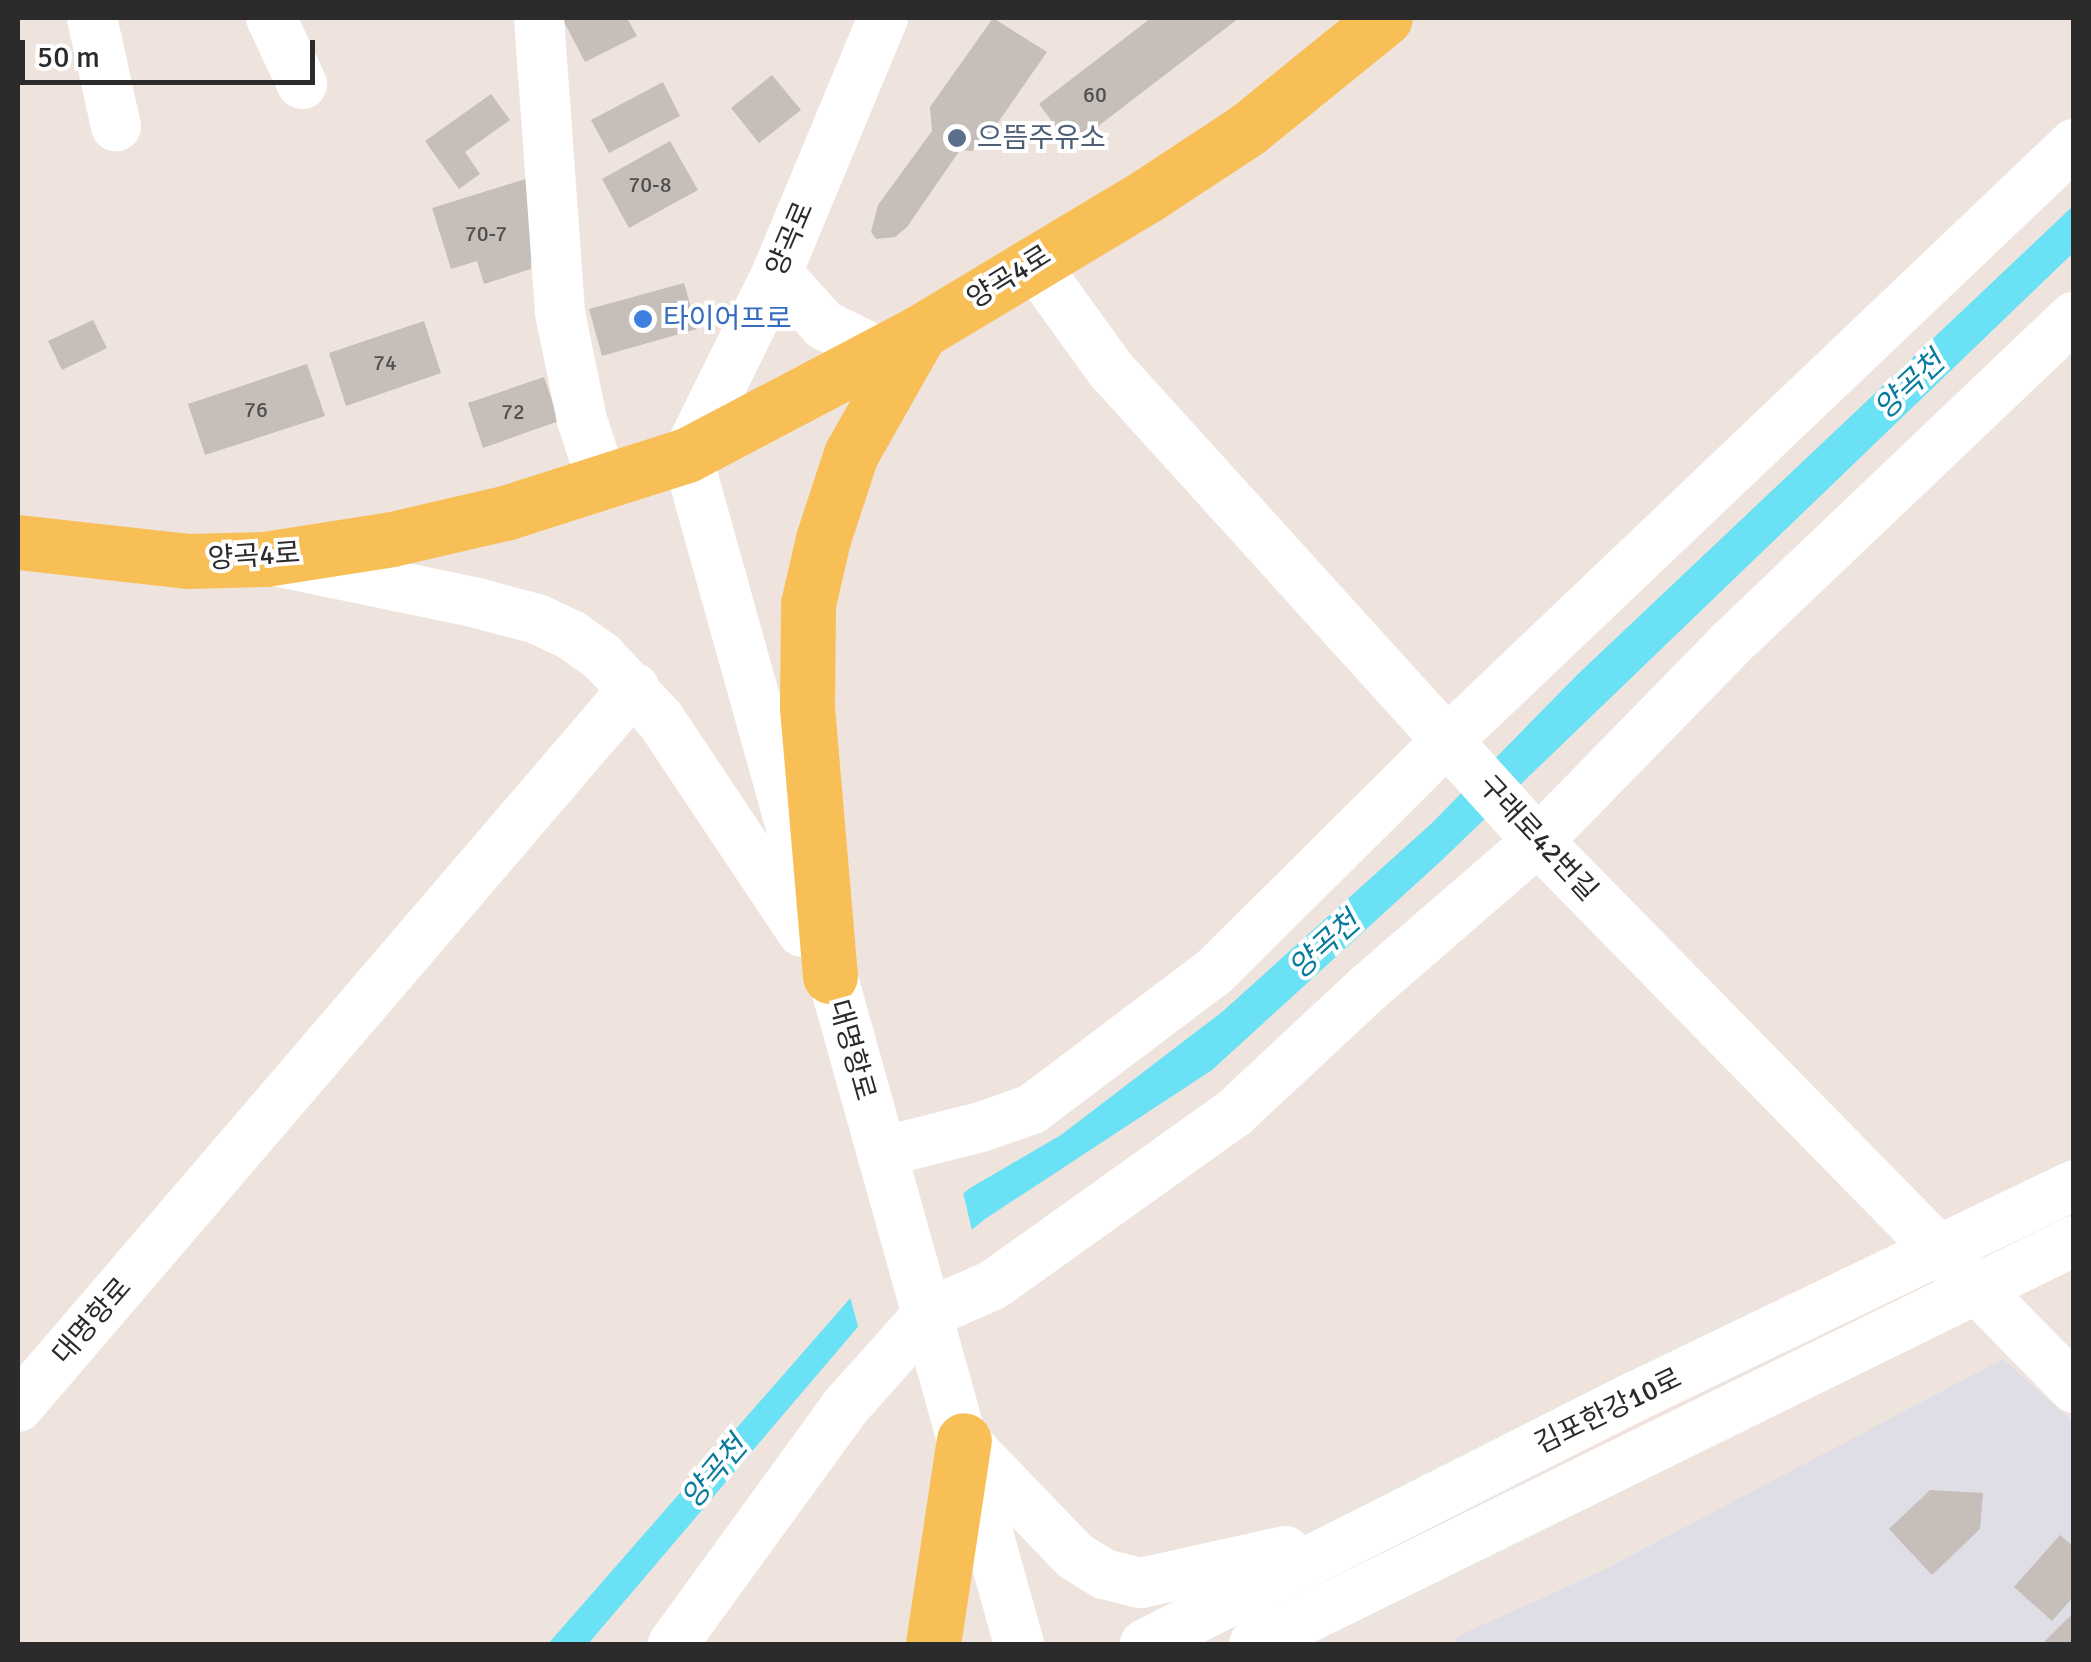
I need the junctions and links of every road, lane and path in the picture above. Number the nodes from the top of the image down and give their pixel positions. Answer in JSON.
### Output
{"nodes":[{"id":1,"x":92,"y":18,"type":"edge"},
{"id":2,"x":270,"y":18,"type":"edge"},
{"id":3,"x":540,"y":18,"type":"edge"},
{"id":4,"x":883,"y":18,"type":"edge"},
{"id":5,"x":1385,"y":18,"type":"edge"},
{"id":6,"x":302,"y":84,"type":"dead end"},
{"id":7,"x":116,"y":126,"type":"dead end"},
{"id":8,"x":2074,"y":144,"type":"edge"},
{"id":9,"x":1032,"y":262,"type":"junction"},
{"id":10,"x":777,"y":272,"type":"junction"},
{"id":11,"x":2074,"y":317,"type":"edge"},
{"id":12,"x":900,"y":342,"type":"junction"},
{"id":13,"x":688,"y":455,"type":"junction"},
{"id":14,"x":603,"y":484,"type":"junction"},
{"id":15,"x":18,"y":542,"type":"edge"},
{"id":16,"x":265,"y":559,"type":"junction"},
{"id":17,"x":634,"y":688,"type":"junction"},
{"id":18,"x":1447,"y":742,"type":"junction"},
{"id":19,"x":1538,"y":841,"type":"junction"},
{"id":20,"x":830,"y":976,"type":"junction"},
{"id":21,"x":882,"y":1152,"type":"junction"},
{"id":22,"x":2074,"y":1184,"type":"edge"},
{"id":23,"x":2074,"y":1241,"type":"edge"},
{"id":24,"x":1938,"y":1253,"type":"junction"},
{"id":25,"x":1978,"y":1290,"type":"junction"},
{"id":26,"x":926,"y":1304,"type":"junction"},
{"id":27,"x":2074,"y":1388,"type":"edge"},
{"id":28,"x":18,"y":1407,"type":"edge"},
{"id":29,"x":964,"y":1440,"type":"junction"},
{"id":30,"x":1372,"y":1530,"type":"junction"},
{"id":31,"x":1408,"y":1569,"type":"junction"},
{"id":32,"x":673,"y":1644,"type":"edge"},
{"id":33,"x":933,"y":1644,"type":"edge"},
{"id":34,"x":1019,"y":1644,"type":"edge"},
{"id":35,"x":1145,"y":1644,"type":"edge"},
{"id":36,"x":1254,"y":1644,"type":"edge"},
{"id":37,"x":1294,"y":1644,"type":"edge"}],
"edges":[{"from":1,"to":7,"type":"street"},
{"from":2,"to":6,"type":"street"},
{"from":3,"to":14,"type":"street"},
{"from":4,"to":10,"type":"street","name":"양곡로"},
{"from":5,"to":9,"type":"main road","name":"양곡4로"},
{"from":8,"to":18,"type":"street"},
{"from":9,"to":12,"type":"main road","name":"양곡4로"},
{"from":9,"to":18,"type":"street","name":"구래로42번길"},
{"from":10,"to":12,"type":"street"},
{"from":10,"to":13,"type":"street","name":"양곡로"},
{"from":11,"to":19,"type":"street"},
{"from":12,"to":13,"type":"main road","name":"양곡4로"},
{"from":12,"to":20,"type":"main road"},
{"from":13,"to":14,"type":"main road","name":"양곡4로"},
{"from":13,"to":20,"type":"street","name":"대명항로"},
{"from":14,"to":16,"type":"main road","name":"양곡4로"},
{"from":15,"to":16,"type":"main road","name":"양곡4로"},
{"from":16,"to":17,"type":"street"},
{"from":17,"to":20,"type":"street"},
{"from":17,"to":28,"type":"street","name":"대명항로"},
{"from":18,"to":19,"type":"street","name":"구래로42번길"},
{"from":18,"to":21,"type":"street"},
{"from":19,"to":24,"type":"street","name":"구래로42번길"},
{"from":19,"to":26,"type":"street"},
{"from":20,"to":21,"type":"street","name":"대명항로"},
{"from":21,"to":26,"type":"street","name":"대명항로"},
{"from":22,"to":24,"type":"street","name":"김포한강10로"},
{"from":23,"to":25,"type":"street","name":"김포한강10로"},
{"from":24,"to":25,"type":"street","name":"구래로42번길"},
{"from":24,"to":30,"type":"street","name":"김포한강10로"},
{"from":25,"to":27,"type":"street","name":"구래로42번길"},
{"from":25,"to":31,"type":"street","name":"김포한강10로"},
{"from":26,"to":29,"type":"street","name":"대명항로"},
{"from":26,"to":32,"type":"street"},
{"from":29,"to":30,"type":"street"},
{"from":29,"to":33,"type":"main road"},
{"from":29,"to":34,"type":"street","name":"대명항로"},
{"from":30,"to":35,"type":"street","name":"김포한강10로"},
{"from":31,"to":36,"type":"street","name":"김포한강10로"},
{"from":31,"to":37,"type":"street"}]}
